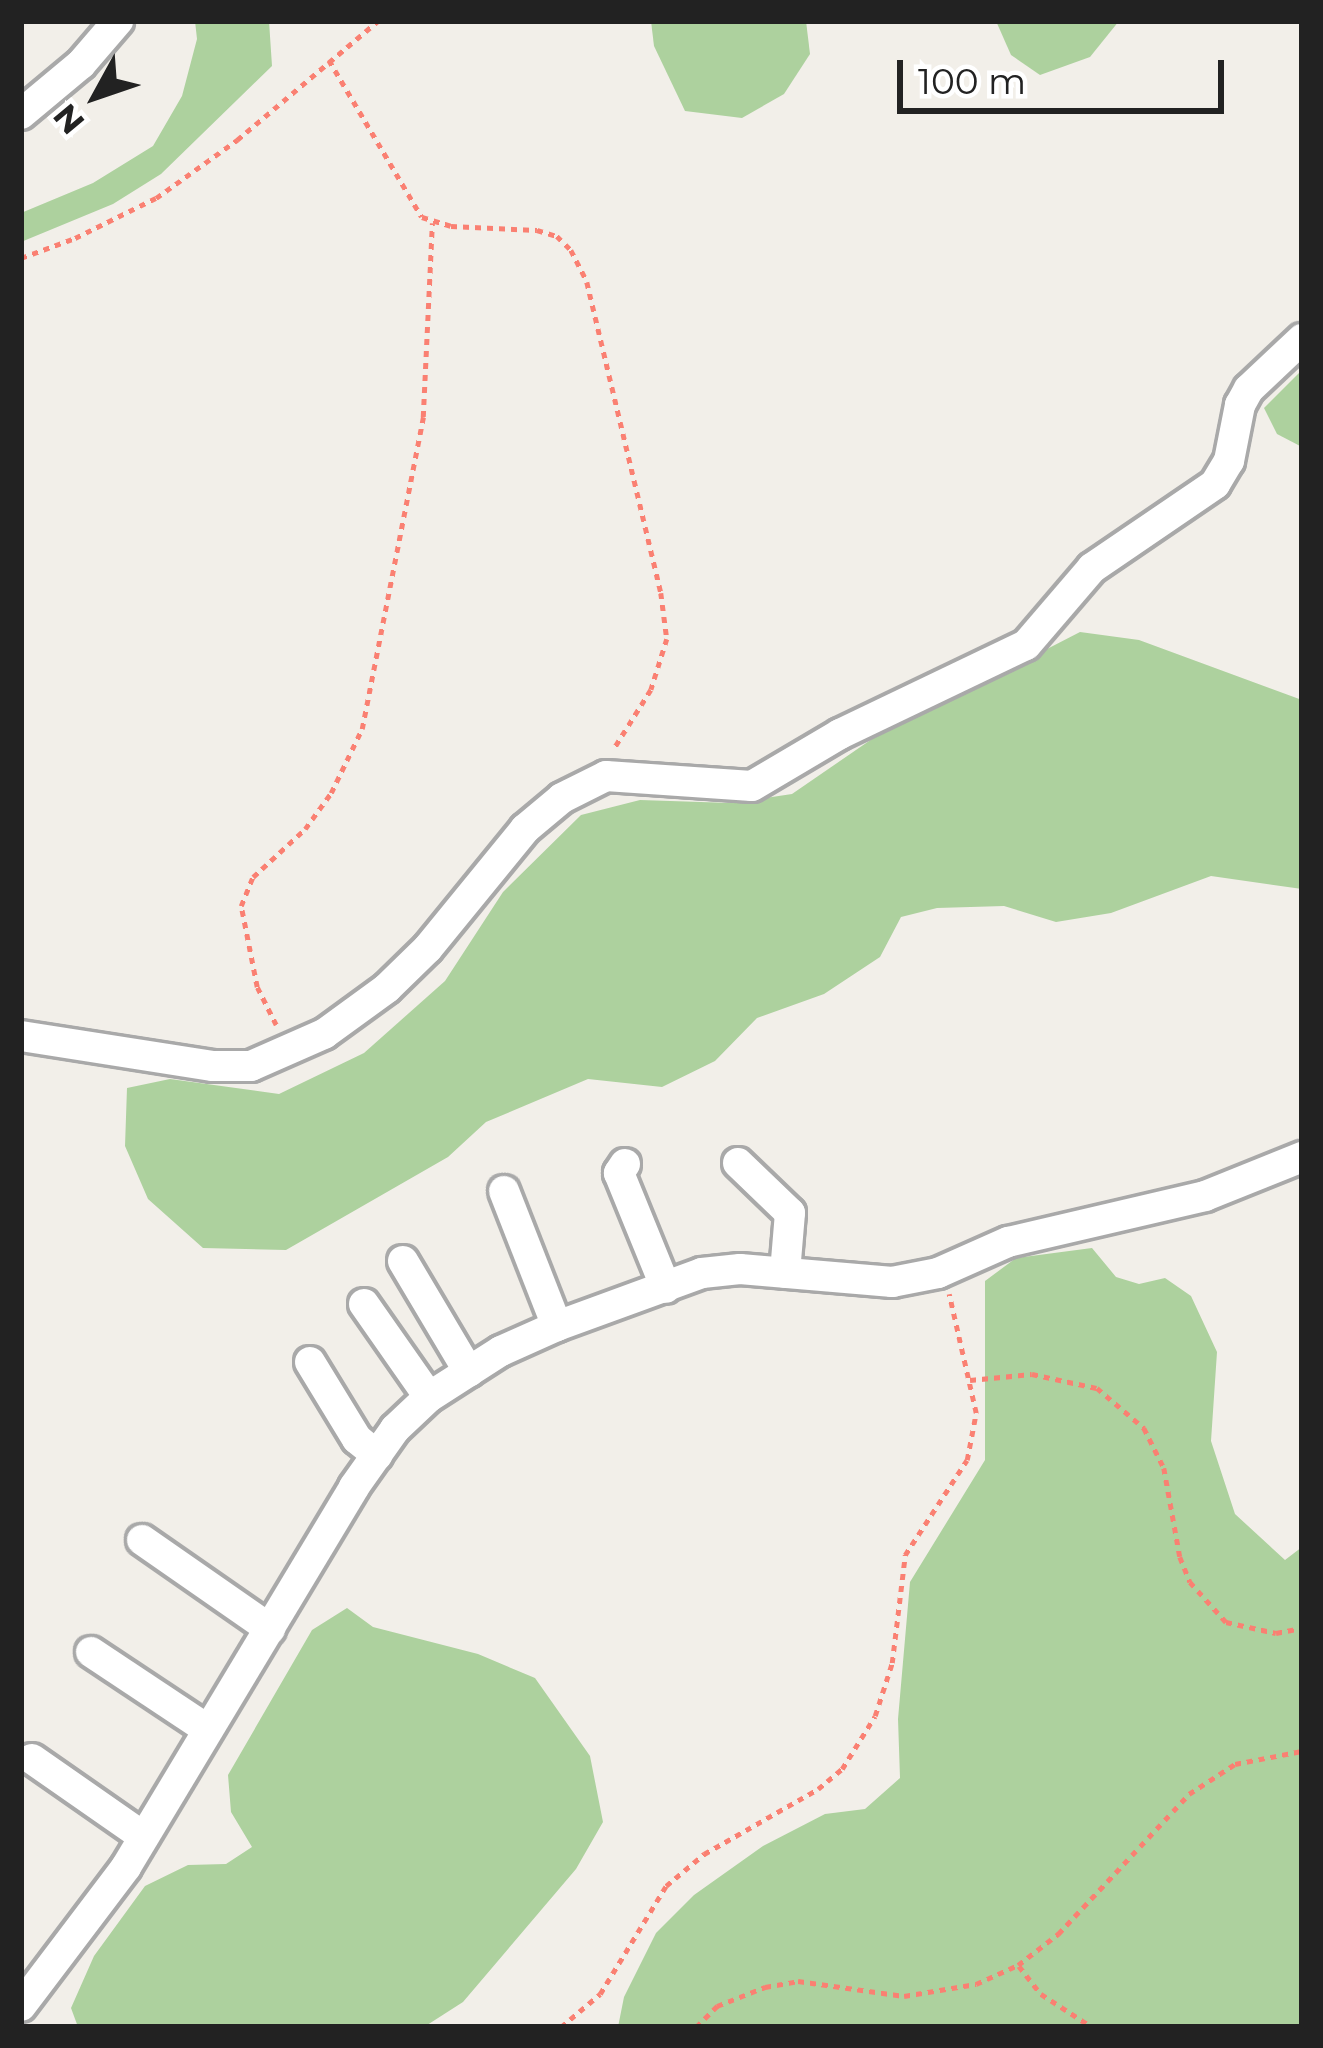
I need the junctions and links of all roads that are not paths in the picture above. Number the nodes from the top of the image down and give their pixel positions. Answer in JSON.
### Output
{"nodes":[{"id":1,"x":118,"y":21,"type":"edge"},
{"id":2,"x":21,"y":114,"type":"edge"},
{"id":3,"x":1302,"y":339,"type":"edge"},
{"id":4,"x":21,"y":1036,"type":"edge"},
{"id":5,"x":1302,"y":1157,"type":"edge"},
{"id":6,"x":738,"y":1163,"type":"dead end"},
{"id":7,"x":625,"y":1164,"type":"dead end"},
{"id":8,"x":504,"y":1191,"type":"dead end"},
{"id":9,"x":403,"y":1261,"type":"dead end"},
{"id":10,"x":785,"y":1273,"type":"junction"},
{"id":11,"x":666,"y":1288,"type":"junction"},
{"id":12,"x":364,"y":1304,"type":"dead end"},
{"id":13,"x":557,"y":1326,"type":"junction"},
{"id":14,"x":310,"y":1362,"type":"dead end"},
{"id":15,"x":469,"y":1372,"type":"junction"},
{"id":16,"x":429,"y":1397,"type":"junction"},
{"id":17,"x":377,"y":1455,"type":"junction"},
{"id":18,"x":142,"y":1540,"type":"dead end"},
{"id":19,"x":270,"y":1629,"type":"junction"},
{"id":20,"x":91,"y":1652,"type":"dead end"},
{"id":21,"x":206,"y":1729,"type":"junction"},
{"id":22,"x":32,"y":1759,"type":"dead end"},
{"id":23,"x":144,"y":1837,"type":"junction"},
{"id":24,"x":21,"y":2006,"type":"edge"},
{"id":25,"x":21,"y":2015,"type":"edge"},
{"id":26,"x":27,"y":2027,"type":"edge"}],
"edges":[{"from":1,"to":2,"type":"street"},
{"from":3,"to":4,"type":"street"},
{"from":5,"to":10,"type":"street"},
{"from":6,"to":10,"type":"street"},
{"from":7,"to":11,"type":"street"},
{"from":8,"to":13,"type":"street"},
{"from":9,"to":15,"type":"street"},
{"from":10,"to":11,"type":"street"},
{"from":11,"to":13,"type":"street"},
{"from":12,"to":16,"type":"street"},
{"from":13,"to":15,"type":"street"},
{"from":14,"to":17,"type":"street"},
{"from":15,"to":16,"type":"street"},
{"from":16,"to":17,"type":"street"},
{"from":17,"to":19,"type":"street"},
{"from":18,"to":19,"type":"street"},
{"from":19,"to":21,"type":"street"},
{"from":20,"to":21,"type":"street"},
{"from":21,"to":23,"type":"street"},
{"from":22,"to":23,"type":"street"},
{"from":23,"to":24,"type":"street"},
{"from":25,"to":26,"type":"street"}]}
